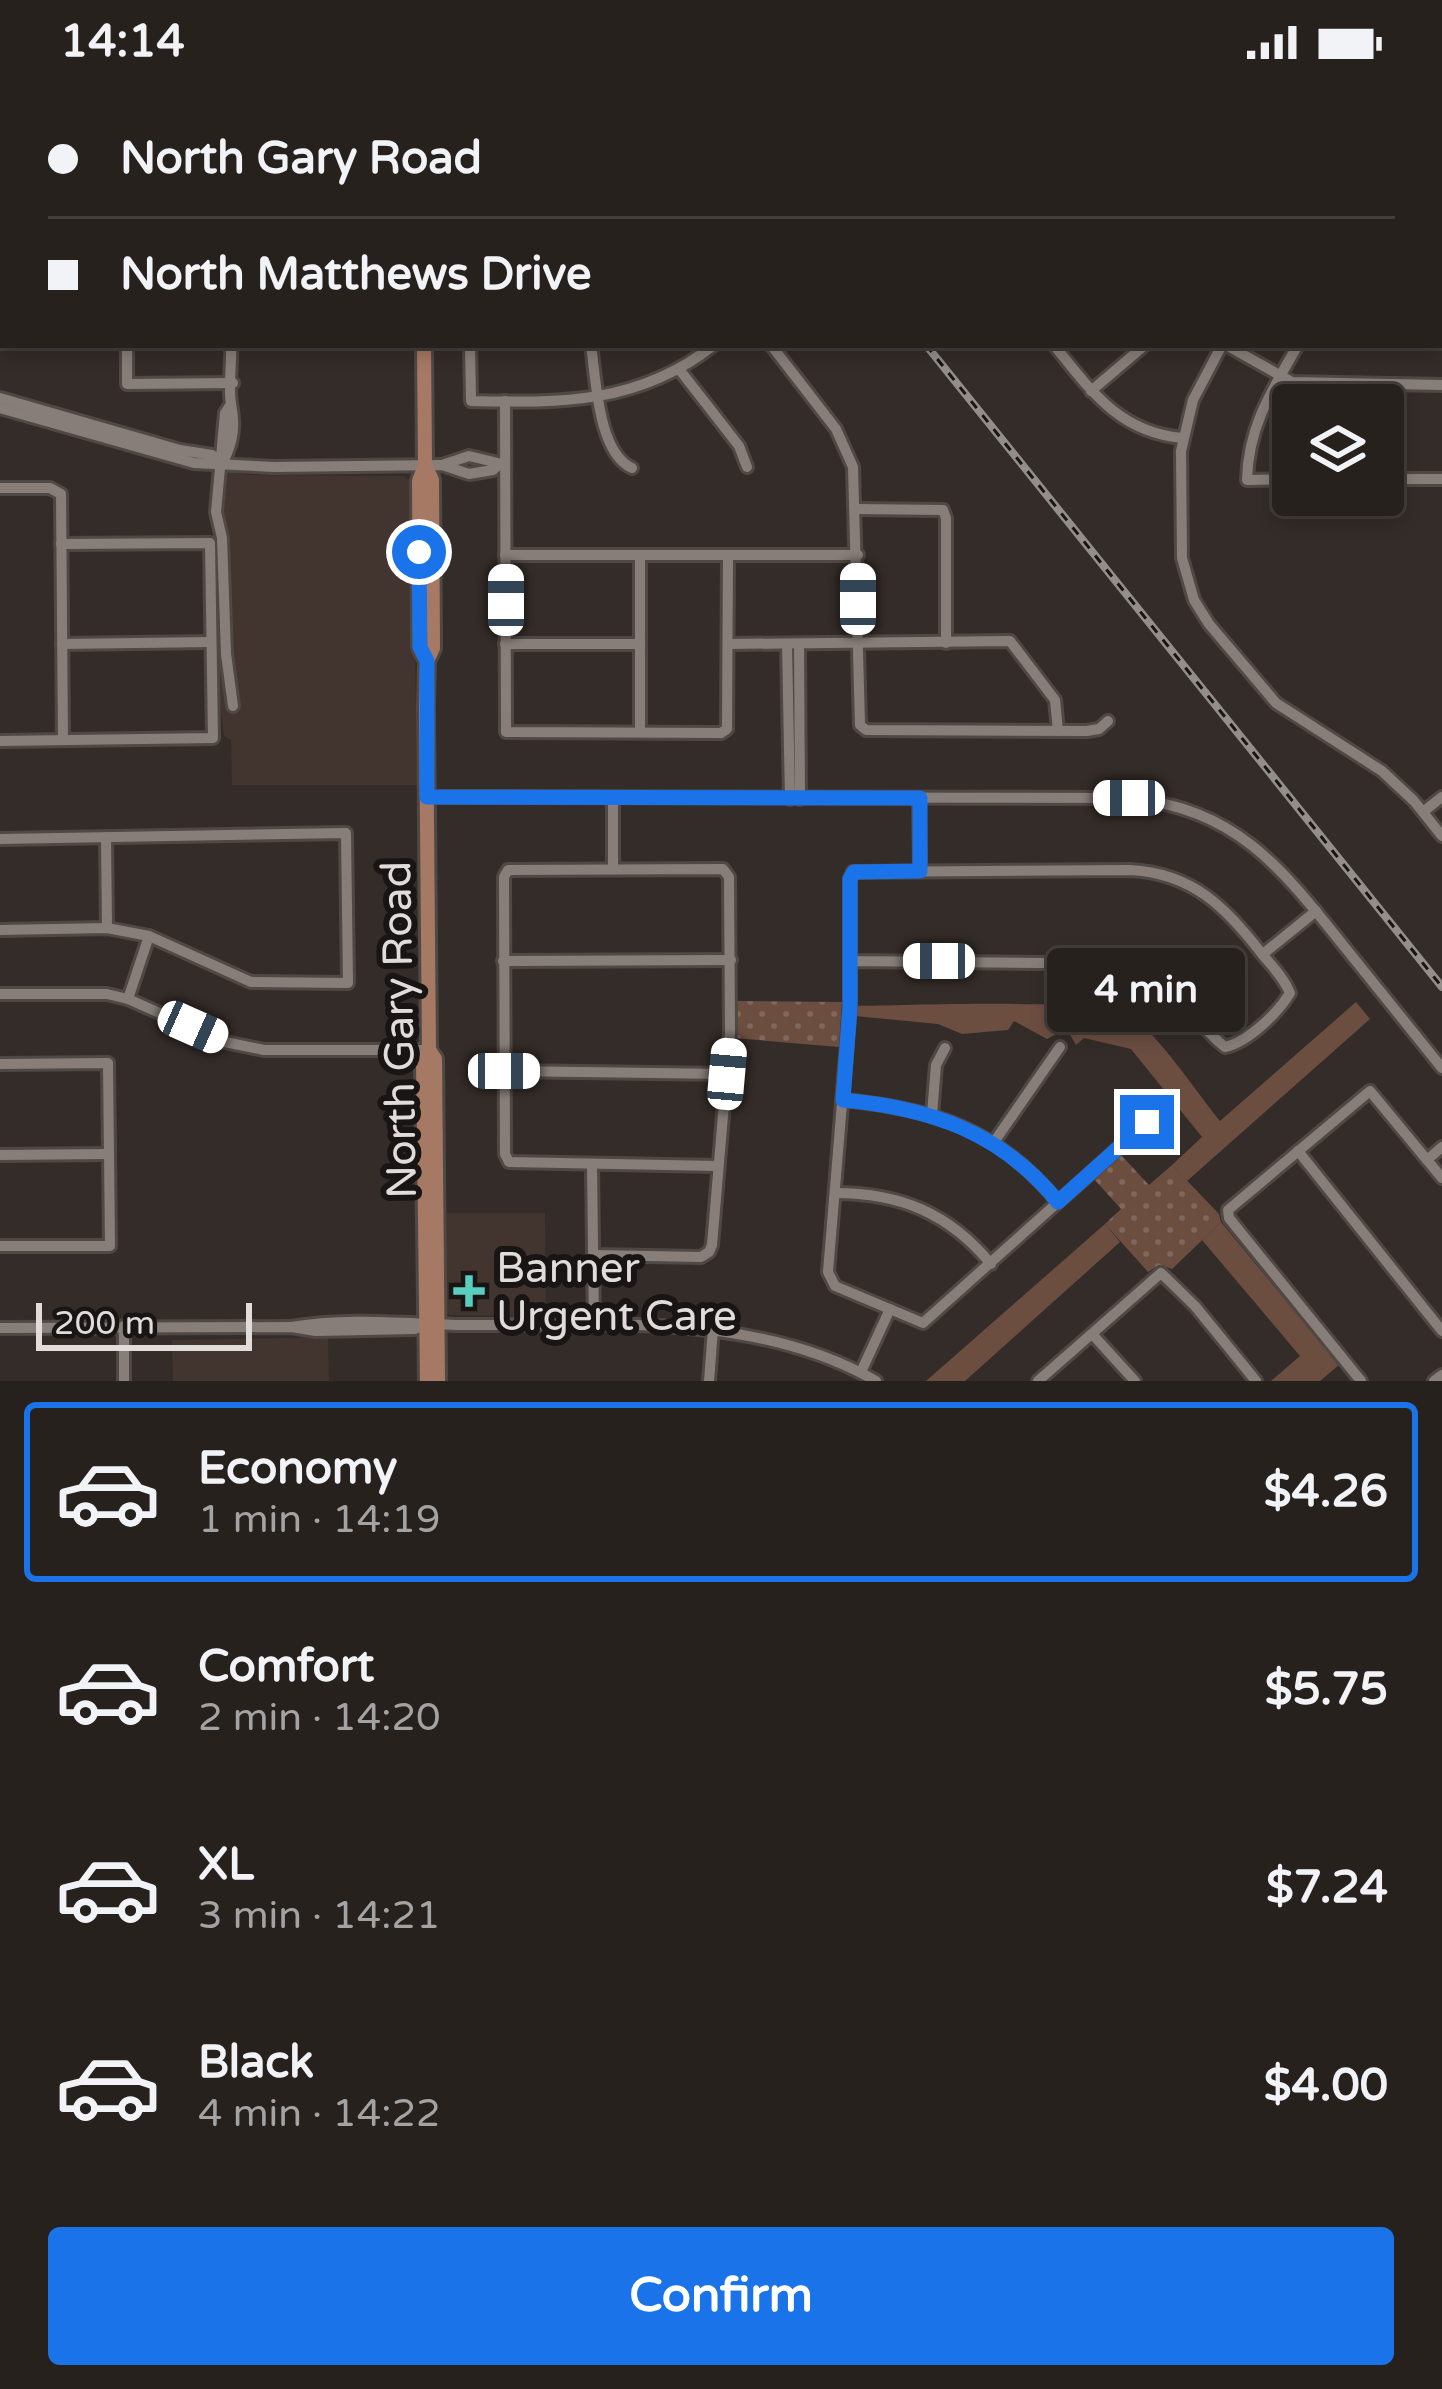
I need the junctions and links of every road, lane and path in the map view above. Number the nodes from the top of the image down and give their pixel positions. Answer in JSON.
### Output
{"nodes":[{"id":1,"x":127,"y":348,"type":"edge"},
{"id":2,"x":231,"y":348,"type":"edge"},
{"id":3,"x":424,"y":348,"type":"edge"},
{"id":4,"x":470,"y":348,"type":"edge"},
{"id":5,"x":591,"y":348,"type":"edge"},
{"id":6,"x":710,"y":348,"type":"edge"},
{"id":7,"x":773,"y":348,"type":"edge"},
{"id":8,"x":1056,"y":348,"type":"edge"},
{"id":9,"x":1141,"y":348,"type":"edge"},
{"id":10,"x":1222,"y":348,"type":"edge"},
{"id":11,"x":1229,"y":348,"type":"edge"},
{"id":12,"x":1296,"y":348,"type":"edge"},
{"id":13,"x":679,"y":369,"type":"junction"},
{"id":14,"x":1279,"y":377,"type":"junction"},
{"id":15,"x":233,"y":383,"type":"junction"},
{"id":16,"x":1276,"y":384,"type":"edge"},
{"id":17,"x":1442,"y":385,"type":"edge"},
{"id":18,"x":1091,"y":391,"type":"junction"},
{"id":19,"x":1272,"y":391,"type":"edge"},
{"id":20,"x":0,"y":398,"type":"edge"},
{"id":21,"x":599,"y":398,"type":"junction"},
{"id":22,"x":505,"y":401,"type":"junction"},
{"id":23,"x":0,"y":408,"type":"edge"},
{"id":24,"x":1183,"y":438,"type":"junction"},
{"id":25,"x":223,"y":463,"type":"junction"},
{"id":26,"x":502,"y":464,"type":"junction"},
{"id":27,"x":425,"y":465,"type":"junction"},
{"id":28,"x":747,"y":467,"type":"dead end"},
{"id":29,"x":632,"y":468,"type":"dead end"},
{"id":30,"x":1272,"y":479,"type":"edge"},
{"id":31,"x":1404,"y":479,"type":"edge"},
{"id":32,"x":1442,"y":479,"type":"edge"},
{"id":33,"x":0,"y":488,"type":"edge"},
{"id":34,"x":857,"y":508,"type":"junction"},
{"id":35,"x":61,"y":544,"type":"junction"},
{"id":36,"x":505,"y":555,"type":"junction"},
{"id":37,"x":640,"y":555,"type":"junction"},
{"id":38,"x":858,"y":555,"type":"junction"},
{"id":39,"x":728,"y":556,"type":"junction"},
{"id":40,"x":212,"y":642,"type":"junction"},
{"id":41,"x":859,"y":643,"type":"junction"},
{"id":42,"x":946,"y":643,"type":"junction"},
{"id":43,"x":62,"y":644,"type":"junction"},
{"id":44,"x":506,"y":644,"type":"junction"},
{"id":45,"x":640,"y":644,"type":"junction"},
{"id":46,"x":728,"y":644,"type":"junction"},
{"id":47,"x":793,"y":644,"type":"junction"},
{"id":48,"x":233,"y":706,"type":"dead end"},
{"id":49,"x":1108,"y":721,"type":"dead end"},
{"id":50,"x":801,"y":726,"type":"junction"},
{"id":51,"x":786,"y":728,"type":"junction"},
{"id":52,"x":1058,"y":730,"type":"junction"},
{"id":53,"x":640,"y":732,"type":"junction"},
{"id":54,"x":63,"y":740,"type":"junction"},
{"id":55,"x":0,"y":741,"type":"edge"},
{"id":56,"x":427,"y":797,"type":"junction"},
{"id":57,"x":1442,"y":797,"type":"edge"},
{"id":58,"x":920,"y":798,"type":"junction"},
{"id":59,"x":613,"y":799,"type":"junction"},
{"id":60,"x":795,"y":799,"type":"junction"},
{"id":61,"x":1424,"y":812,"type":"junction"},
{"id":62,"x":1442,"y":836,"type":"edge"},
{"id":63,"x":106,"y":837,"type":"junction"},
{"id":64,"x":0,"y":839,"type":"edge"},
{"id":65,"x":613,"y":869,"type":"junction"},
{"id":66,"x":920,"y":871,"type":"junction"},
{"id":67,"x":1316,"y":911,"type":"junction"},
{"id":68,"x":107,"y":928,"type":"junction"},
{"id":69,"x":0,"y":930,"type":"edge"},
{"id":70,"x":148,"y":936,"type":"junction"},
{"id":71,"x":1263,"y":954,"type":"junction"},
{"id":72,"x":731,"y":960,"type":"junction"},
{"id":73,"x":503,"y":961,"type":"junction"},
{"id":74,"x":850,"y":961,"type":"junction"},
{"id":75,"x":0,"y":994,"type":"edge"},
{"id":76,"x":128,"y":998,"type":"junction"},
{"id":77,"x":1060,"y":1047,"type":"dead end"},
{"id":78,"x":945,"y":1048,"type":"dead end"},
{"id":79,"x":429,"y":1050,"type":"junction"},
{"id":80,"x":0,"y":1064,"type":"edge"},
{"id":81,"x":1442,"y":1068,"type":"edge"},
{"id":82,"x":504,"y":1071,"type":"junction"},
{"id":83,"x":727,"y":1074,"type":"junction"},
{"id":84,"x":843,"y":1100,"type":"junction"},
{"id":85,"x":1150,"y":1109,"type":"dead end"},
{"id":86,"x":932,"y":1114,"type":"junction"},
{"id":87,"x":994,"y":1142,"type":"junction"},
{"id":88,"x":1442,"y":1147,"type":"edge"},
{"id":89,"x":1298,"y":1151,"type":"junction"},
{"id":90,"x":109,"y":1154,"type":"junction"},
{"id":91,"x":0,"y":1155,"type":"edge"},
{"id":92,"x":1427,"y":1160,"type":"junction"},
{"id":93,"x":592,"y":1163,"type":"junction"},
{"id":94,"x":718,"y":1166,"type":"junction"},
{"id":95,"x":1442,"y":1178,"type":"edge"},
{"id":96,"x":835,"y":1192,"type":"junction"},
{"id":97,"x":1058,"y":1202,"type":"junction"},
{"id":98,"x":0,"y":1246,"type":"edge"},
{"id":99,"x":593,"y":1255,"type":"junction"},
{"id":100,"x":991,"y":1264,"type":"junction"},
{"id":101,"x":890,"y":1310,"type":"junction"},
{"id":102,"x":430,"y":1325,"type":"junction"},
{"id":103,"x":124,"y":1326,"type":"junction"},
{"id":104,"x":594,"y":1326,"type":"junction"},
{"id":105,"x":0,"y":1328,"type":"edge"},
{"id":106,"x":712,"y":1329,"type":"junction"},
{"id":107,"x":1442,"y":1331,"type":"edge"},
{"id":108,"x":1093,"y":1335,"type":"junction"},
{"id":109,"x":861,"y":1372,"type":"junction"},
{"id":110,"x":1442,"y":1375,"type":"edge"},
{"id":111,"x":124,"y":1381,"type":"edge"},
{"id":112,"x":427,"y":1381,"type":"edge"},
{"id":113,"x":438,"y":1381,"type":"edge"},
{"id":114,"x":709,"y":1381,"type":"edge"},
{"id":115,"x":876,"y":1381,"type":"edge"},
{"id":116,"x":1038,"y":1381,"type":"edge"},
{"id":117,"x":1135,"y":1381,"type":"edge"},
{"id":118,"x":1256,"y":1381,"type":"edge"},
{"id":119,"x":1361,"y":1381,"type":"edge"},
{"id":120,"x":1434,"y":1381,"type":"edge"}],
"edges":[{"from":1,"to":15,"type":"street"},
{"from":2,"to":15,"type":"street"},
{"from":3,"to":27,"type":"main road","name":"North Gary Road"},
{"from":4,"to":22,"type":"street"},
{"from":5,"to":21,"type":"street"},
{"from":6,"to":13,"type":"street"},
{"from":7,"to":34,"type":"street"},
{"from":8,"to":18,"type":"street"},
{"from":9,"to":18,"type":"street"},
{"from":10,"to":24,"type":"street"},
{"from":11,"to":14,"type":"street"},
{"from":12,"to":14,"type":"street"},
{"from":13,"to":21,"type":"street"},
{"from":13,"to":28,"type":"street"},
{"from":14,"to":16,"type":"street"},
{"from":14,"to":17,"type":"street"},
{"from":15,"to":25,"type":"street"},
{"from":18,"to":24,"type":"street"},
{"from":19,"to":30,"type":"street"},
{"from":20,"to":25,"type":"street"},
{"from":21,"to":22,"type":"street"},
{"from":21,"to":29,"type":"street"},
{"from":22,"to":26,"type":"street"},
{"from":23,"to":25,"type":"street"},
{"from":24,"to":61,"type":"street"},
{"from":25,"to":27,"type":"street"},
{"from":25,"to":48,"type":"street"},
{"from":26,"to":27,"type":"street"},
{"from":26,"to":36,"type":"street"},
{"from":27,"to":56,"type":"main road","name":"North Gary Road"},
{"from":31,"to":32,"type":"street"},
{"from":33,"to":35,"type":"street"},
{"from":34,"to":38,"type":"street"},
{"from":34,"to":42,"type":"street"},
{"from":35,"to":40,"type":"street"},
{"from":35,"to":43,"type":"street"},
{"from":36,"to":37,"type":"street"},
{"from":36,"to":44,"type":"street"},
{"from":37,"to":39,"type":"street"},
{"from":37,"to":45,"type":"street"},
{"from":38,"to":39,"type":"street"},
{"from":38,"to":41,"type":"street"},
{"from":39,"to":46,"type":"street"},
{"from":40,"to":43,"type":"street"},
{"from":40,"to":54,"type":"street"},
{"from":41,"to":42,"type":"street"},
{"from":41,"to":47,"type":"street"},
{"from":41,"to":52,"type":"street"},
{"from":42,"to":52,"type":"street"},
{"from":43,"to":54,"type":"street"},
{"from":44,"to":45,"type":"street"},
{"from":44,"to":53,"type":"street"},
{"from":45,"to":53,"type":"street"},
{"from":46,"to":47,"type":"street"},
{"from":46,"to":53,"type":"street"},
{"from":47,"to":50,"type":"street"},
{"from":47,"to":51,"type":"street"},
{"from":49,"to":52,"type":"street"},
{"from":50,"to":51,"type":"street"},
{"from":50,"to":60,"type":"street"},
{"from":51,"to":60,"type":"street"},
{"from":54,"to":55,"type":"street"},
{"from":56,"to":59,"type":"street"},
{"from":56,"to":79,"type":"main road","name":"North Gary Road"},
{"from":57,"to":61,"type":"street"},
{"from":58,"to":60,"type":"street"},
{"from":58,"to":66,"type":"street"},
{"from":58,"to":67,"type":"street"},
{"from":59,"to":60,"type":"street"},
{"from":59,"to":65,"type":"street"},
{"from":61,"to":62,"type":"street"},
{"from":63,"to":64,"type":"street"},
{"from":63,"to":68,"type":"street"},
{"from":63,"to":70,"type":"street"},
{"from":65,"to":72,"type":"street"},
{"from":65,"to":73,"type":"street"},
{"from":66,"to":71,"type":"street"},
{"from":66,"to":74,"type":"street"},
{"from":67,"to":71,"type":"street"},
{"from":67,"to":81,"type":"street"},
{"from":68,"to":69,"type":"street"},
{"from":68,"to":70,"type":"street"},
{"from":70,"to":76,"type":"street"},
{"from":71,"to":74,"type":"street"},
{"from":72,"to":73,"type":"street"},
{"from":72,"to":83,"type":"street"},
{"from":73,"to":82,"type":"street"},
{"from":74,"to":84,"type":"street"},
{"from":75,"to":76,"type":"street"},
{"from":76,"to":79,"type":"street"},
{"from":77,"to":87,"type":"street"},
{"from":78,"to":86,"type":"street"},
{"from":79,"to":102,"type":"main road","name":"North Gary Road"},
{"from":79,"to":102,"type":"main road","name":"North Gary Road"},
{"from":80,"to":90,"type":"street"},
{"from":82,"to":83,"type":"street"},
{"from":82,"to":93,"type":"street"},
{"from":83,"to":94,"type":"street"},
{"from":84,"to":86,"type":"street"},
{"from":84,"to":96,"type":"street"},
{"from":85,"to":97,"type":"street"},
{"from":86,"to":87,"type":"street"},
{"from":87,"to":97,"type":"street"},
{"from":88,"to":92,"type":"street"},
{"from":89,"to":92,"type":"street"},
{"from":89,"to":107,"type":"street"},
{"from":89,"to":119,"type":"street"},
{"from":90,"to":91,"type":"street"},
{"from":90,"to":98,"type":"street"},
{"from":92,"to":95,"type":"street"},
{"from":93,"to":94,"type":"street"},
{"from":93,"to":99,"type":"street"},
{"from":94,"to":99,"type":"street"},
{"from":96,"to":100,"type":"street"},
{"from":96,"to":101,"type":"street"},
{"from":97,"to":100,"type":"street"},
{"from":99,"to":104,"type":"street"},
{"from":100,"to":101,"type":"street"},
{"from":101,"to":109,"type":"street"},
{"from":102,"to":103,"type":"street"},
{"from":102,"to":104,"type":"street"},
{"from":102,"to":112,"type":"main road","name":"North Gary Road"},
{"from":102,"to":113,"type":"main road"},
{"from":103,"to":105,"type":"street"},
{"from":103,"to":111,"type":"street"},
{"from":104,"to":106,"type":"street"},
{"from":106,"to":109,"type":"street"},
{"from":106,"to":114,"type":"street"},
{"from":108,"to":116,"type":"street"},
{"from":108,"to":117,"type":"street"},
{"from":108,"to":118,"type":"street"},
{"from":109,"to":115,"type":"street"},
{"from":110,"to":120,"type":"street"}]}
